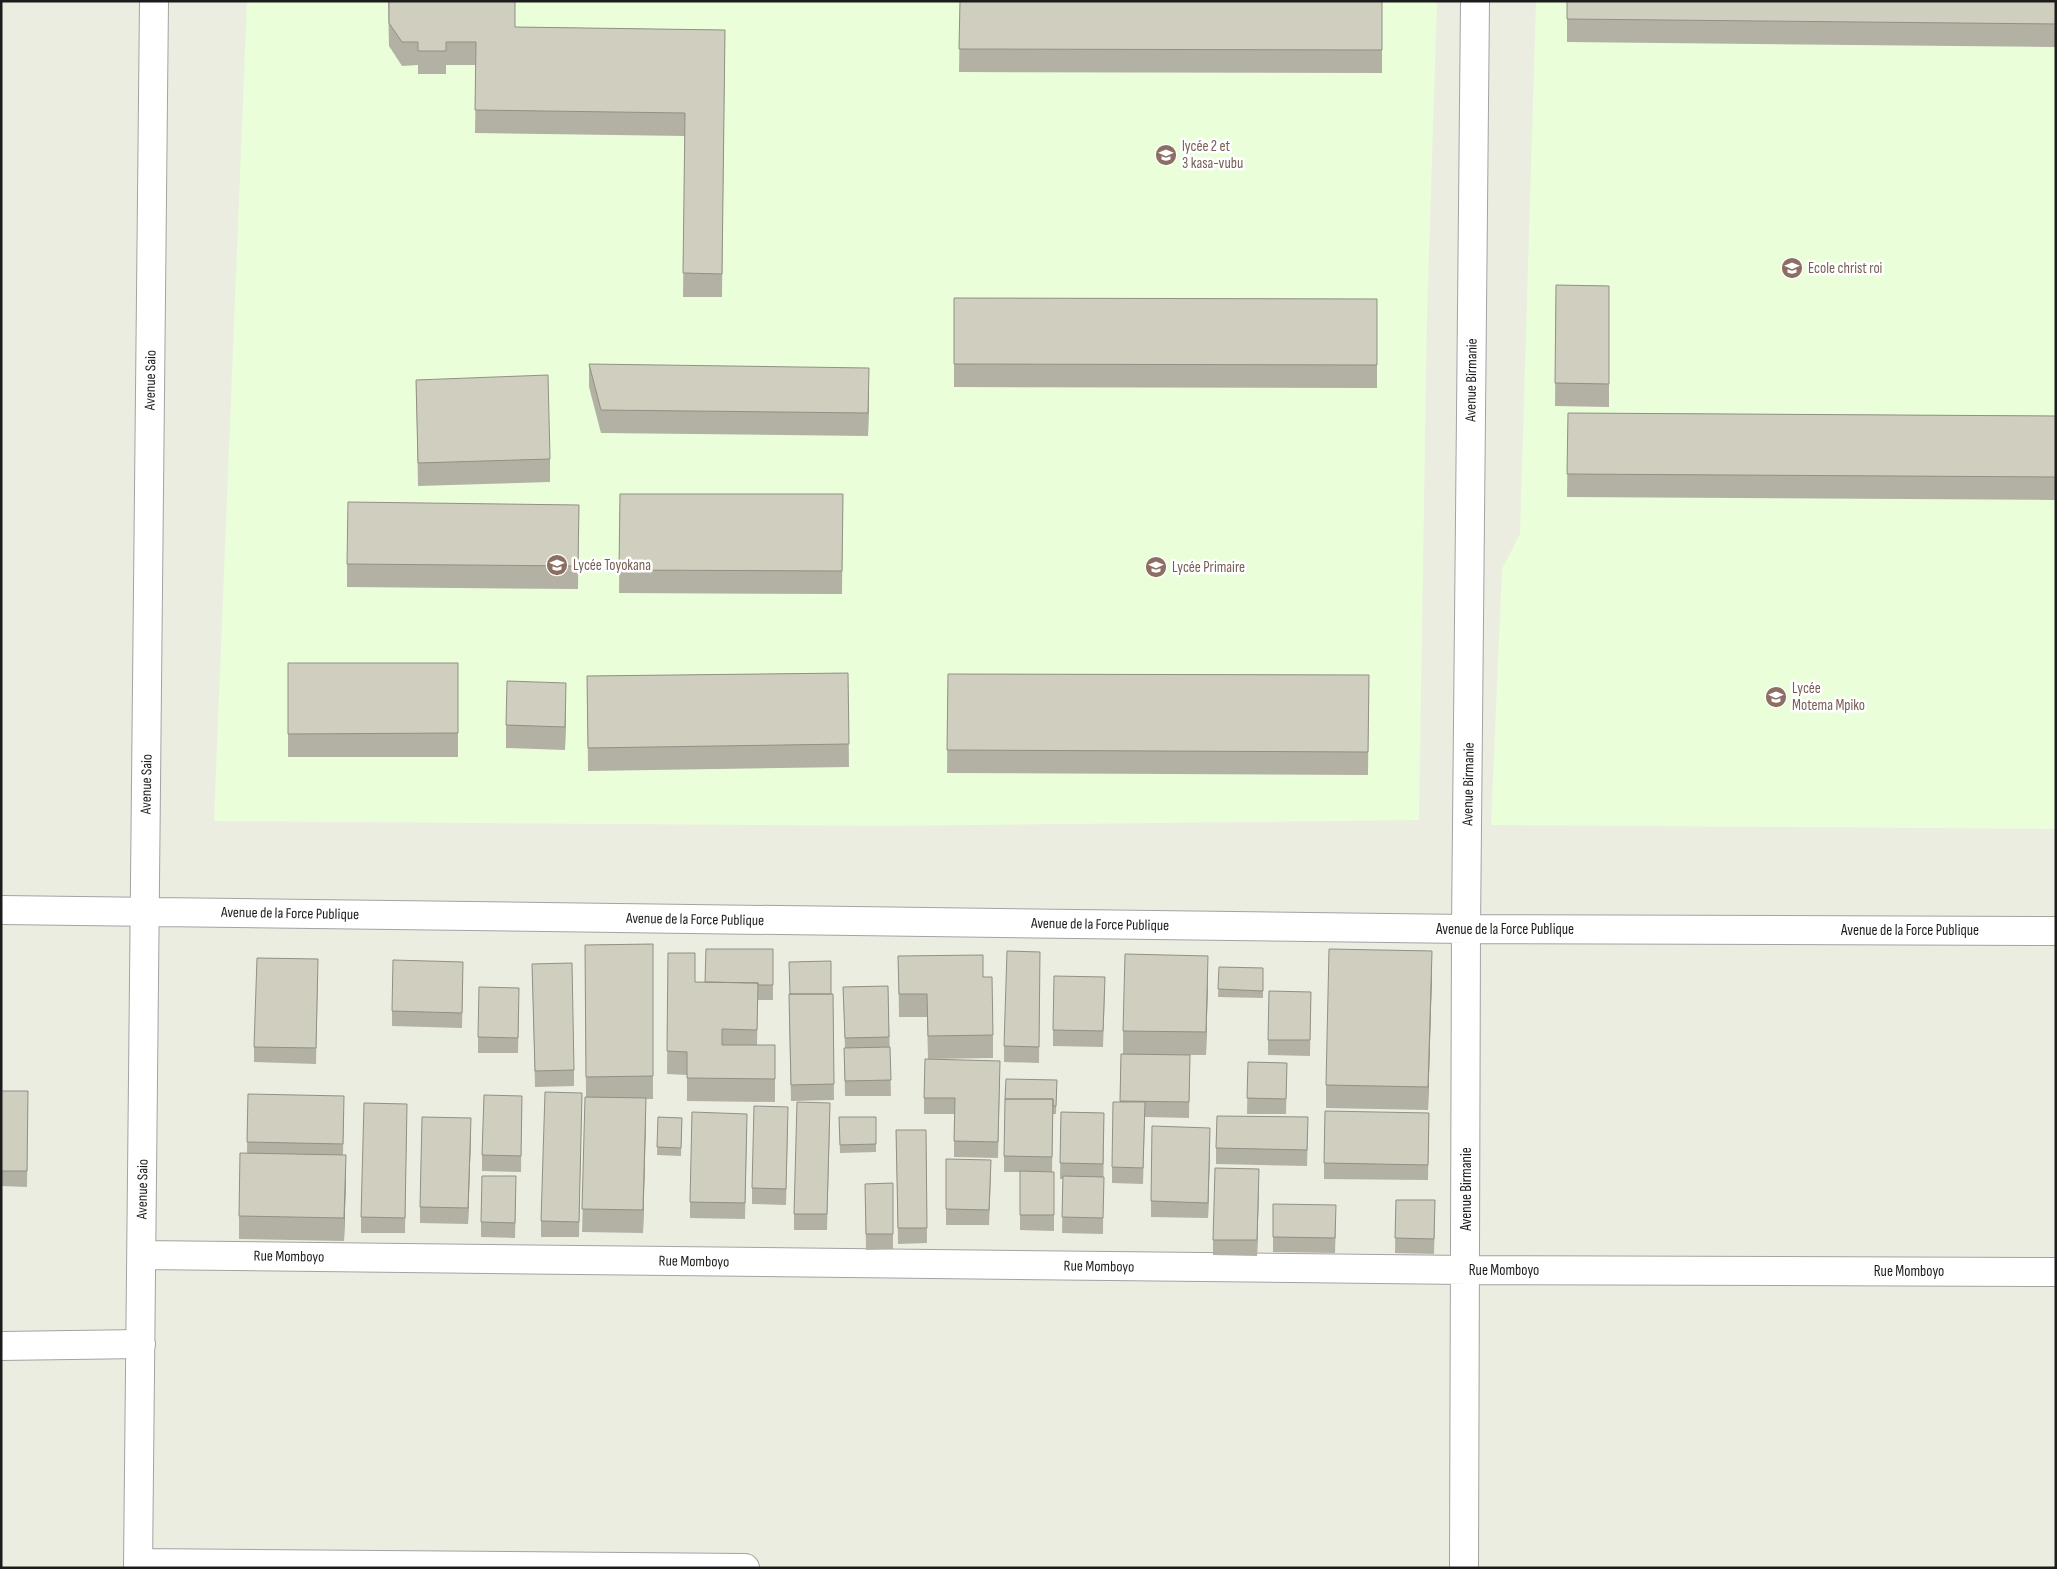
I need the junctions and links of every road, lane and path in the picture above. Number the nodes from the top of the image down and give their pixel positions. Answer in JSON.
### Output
{"nodes":[{"id":1,"x":154,"y":1,"type":"edge"},
{"id":2,"x":1474,"y":1,"type":"edge"},
{"id":3,"x":1,"y":910,"type":"edge"},
{"id":4,"x":145,"y":911,"type":"junction"},
{"id":5,"x":1466,"y":929,"type":"junction"},
{"id":6,"x":2056,"y":931,"type":"edge"},
{"id":7,"x":142,"y":1254,"type":"junction"},
{"id":8,"x":1466,"y":1270,"type":"junction"},
{"id":9,"x":2056,"y":1272,"type":"edge"},
{"id":10,"x":141,"y":1344,"type":"junction"},
{"id":11,"x":1,"y":1346,"type":"edge"},
{"id":12,"x":138,"y":1565,"type":"edge"},
{"id":13,"x":745,"y":1568,"type":"edge"},
{"id":14,"x":1464,"y":1568,"type":"edge"}],
"edges":[{"from":1,"to":4,"type":"street","name":"Avenue Saio"},
{"from":2,"to":5,"type":"street","name":"Avenue Birmanie"},
{"from":3,"to":4,"type":"street","name":"Avenue de la Force Publique"},
{"from":4,"to":5,"type":"street","name":"Avenue de la Force Publique"},
{"from":4,"to":7,"type":"street","name":"Avenue Saio"},
{"from":5,"to":6,"type":"street","name":"Avenue de la Force Publique"},
{"from":5,"to":8,"type":"street","name":"Avenue Birmanie"},
{"from":7,"to":8,"type":"street","name":"Rue Momboyo"},
{"from":7,"to":10,"type":"street","name":"Avenue Saio"},
{"from":8,"to":9,"type":"street","name":"Rue Momboyo"},
{"from":8,"to":14,"type":"street","name":"Avenue Birmanie"},
{"from":10,"to":11,"type":"street"},
{"from":10,"to":12,"type":"street","name":"Avenue Saio"},
{"from":12,"to":13,"type":"street"}]}
